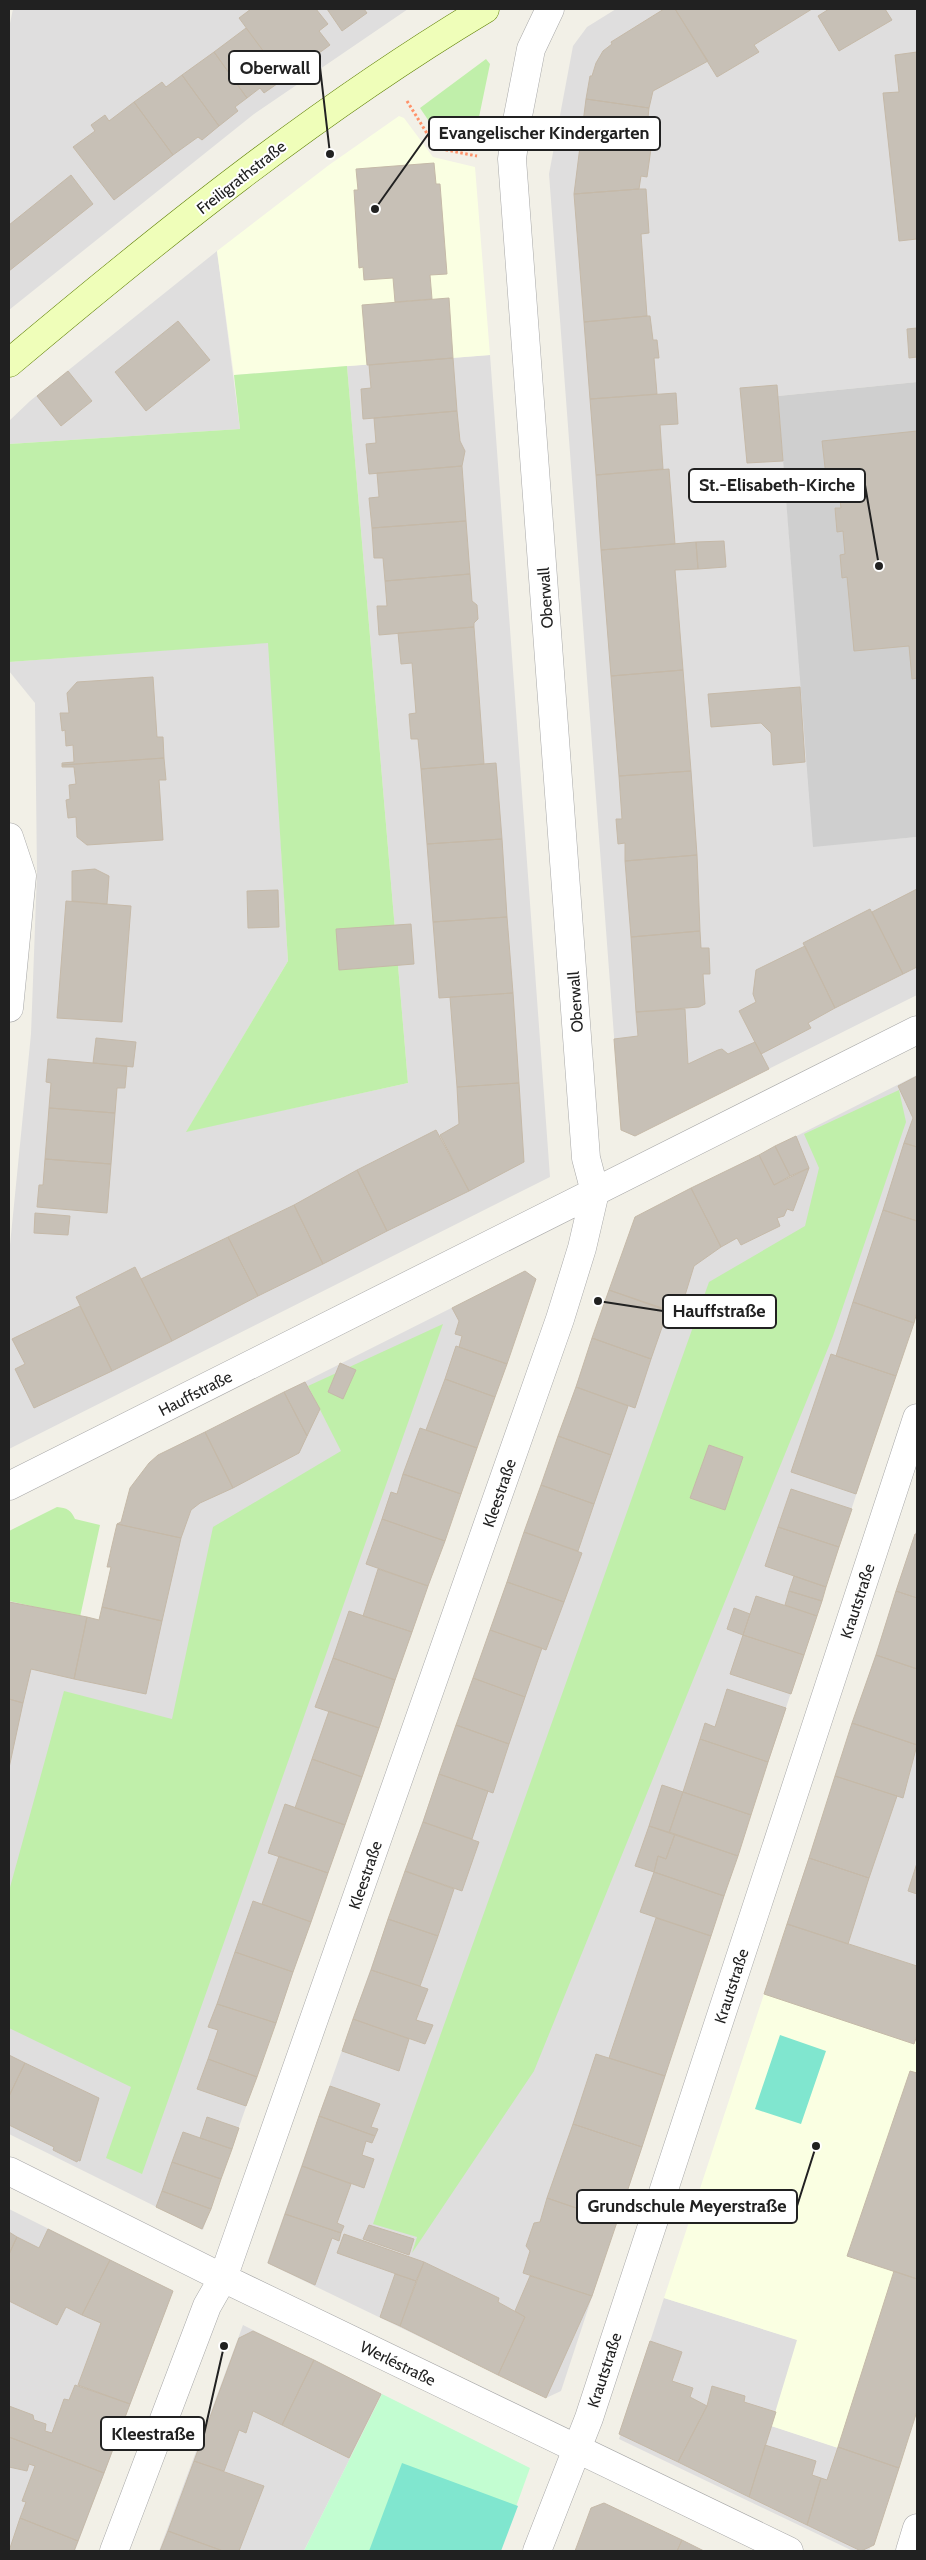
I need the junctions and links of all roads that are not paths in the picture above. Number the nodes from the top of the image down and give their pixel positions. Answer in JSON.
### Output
{"nodes":[{"id":1,"x":485,"y":9,"type":"edge"},
{"id":2,"x":550,"y":9,"type":"edge"},
{"id":3,"x":9,"y":363,"type":"edge"},
{"id":4,"x":9,"y":837,"type":"edge"},
{"id":5,"x":9,"y":1008,"type":"edge"},
{"id":6,"x":917,"y":1030,"type":"edge"},
{"id":7,"x":595,"y":1192,"type":"junction"},
{"id":8,"x":917,"y":1418,"type":"edge"},
{"id":9,"x":9,"y":1486,"type":"edge"},
{"id":10,"x":9,"y":2171,"type":"edge"},
{"id":11,"x":223,"y":2278,"type":"junction"},
{"id":12,"x":575,"y":2450,"type":"junction"},
{"id":13,"x":917,"y":2528,"type":"edge"},
{"id":14,"x":114,"y":2551,"type":"edge"},
{"id":15,"x":537,"y":2551,"type":"edge"},
{"id":16,"x":789,"y":2551,"type":"edge"},
{"id":17,"x":910,"y":2551,"type":"edge"}],
"edges":[{"from":1,"to":3,"type":"street","name":"Freiligrathstraße"},
{"from":2,"to":7,"type":"street","name":"Oberwall"},
{"from":4,"to":5,"type":"street"},
{"from":6,"to":7,"type":"street","name":"Hauffstraße"},
{"from":7,"to":9,"type":"street","name":"Hauffstraße"},
{"from":7,"to":11,"type":"street","name":"Kleestraße"},
{"from":8,"to":12,"type":"street","name":"Krautstraße"},
{"from":10,"to":11,"type":"street","name":"Werléstraße"},
{"from":11,"to":12,"type":"street","name":"Werléstraße"},
{"from":11,"to":14,"type":"street","name":"Kleestraße"},
{"from":12,"to":15,"type":"street","name":"Krautstraße"},
{"from":12,"to":16,"type":"street","name":"Werléstraße"},
{"from":13,"to":17,"type":"street"}]}
